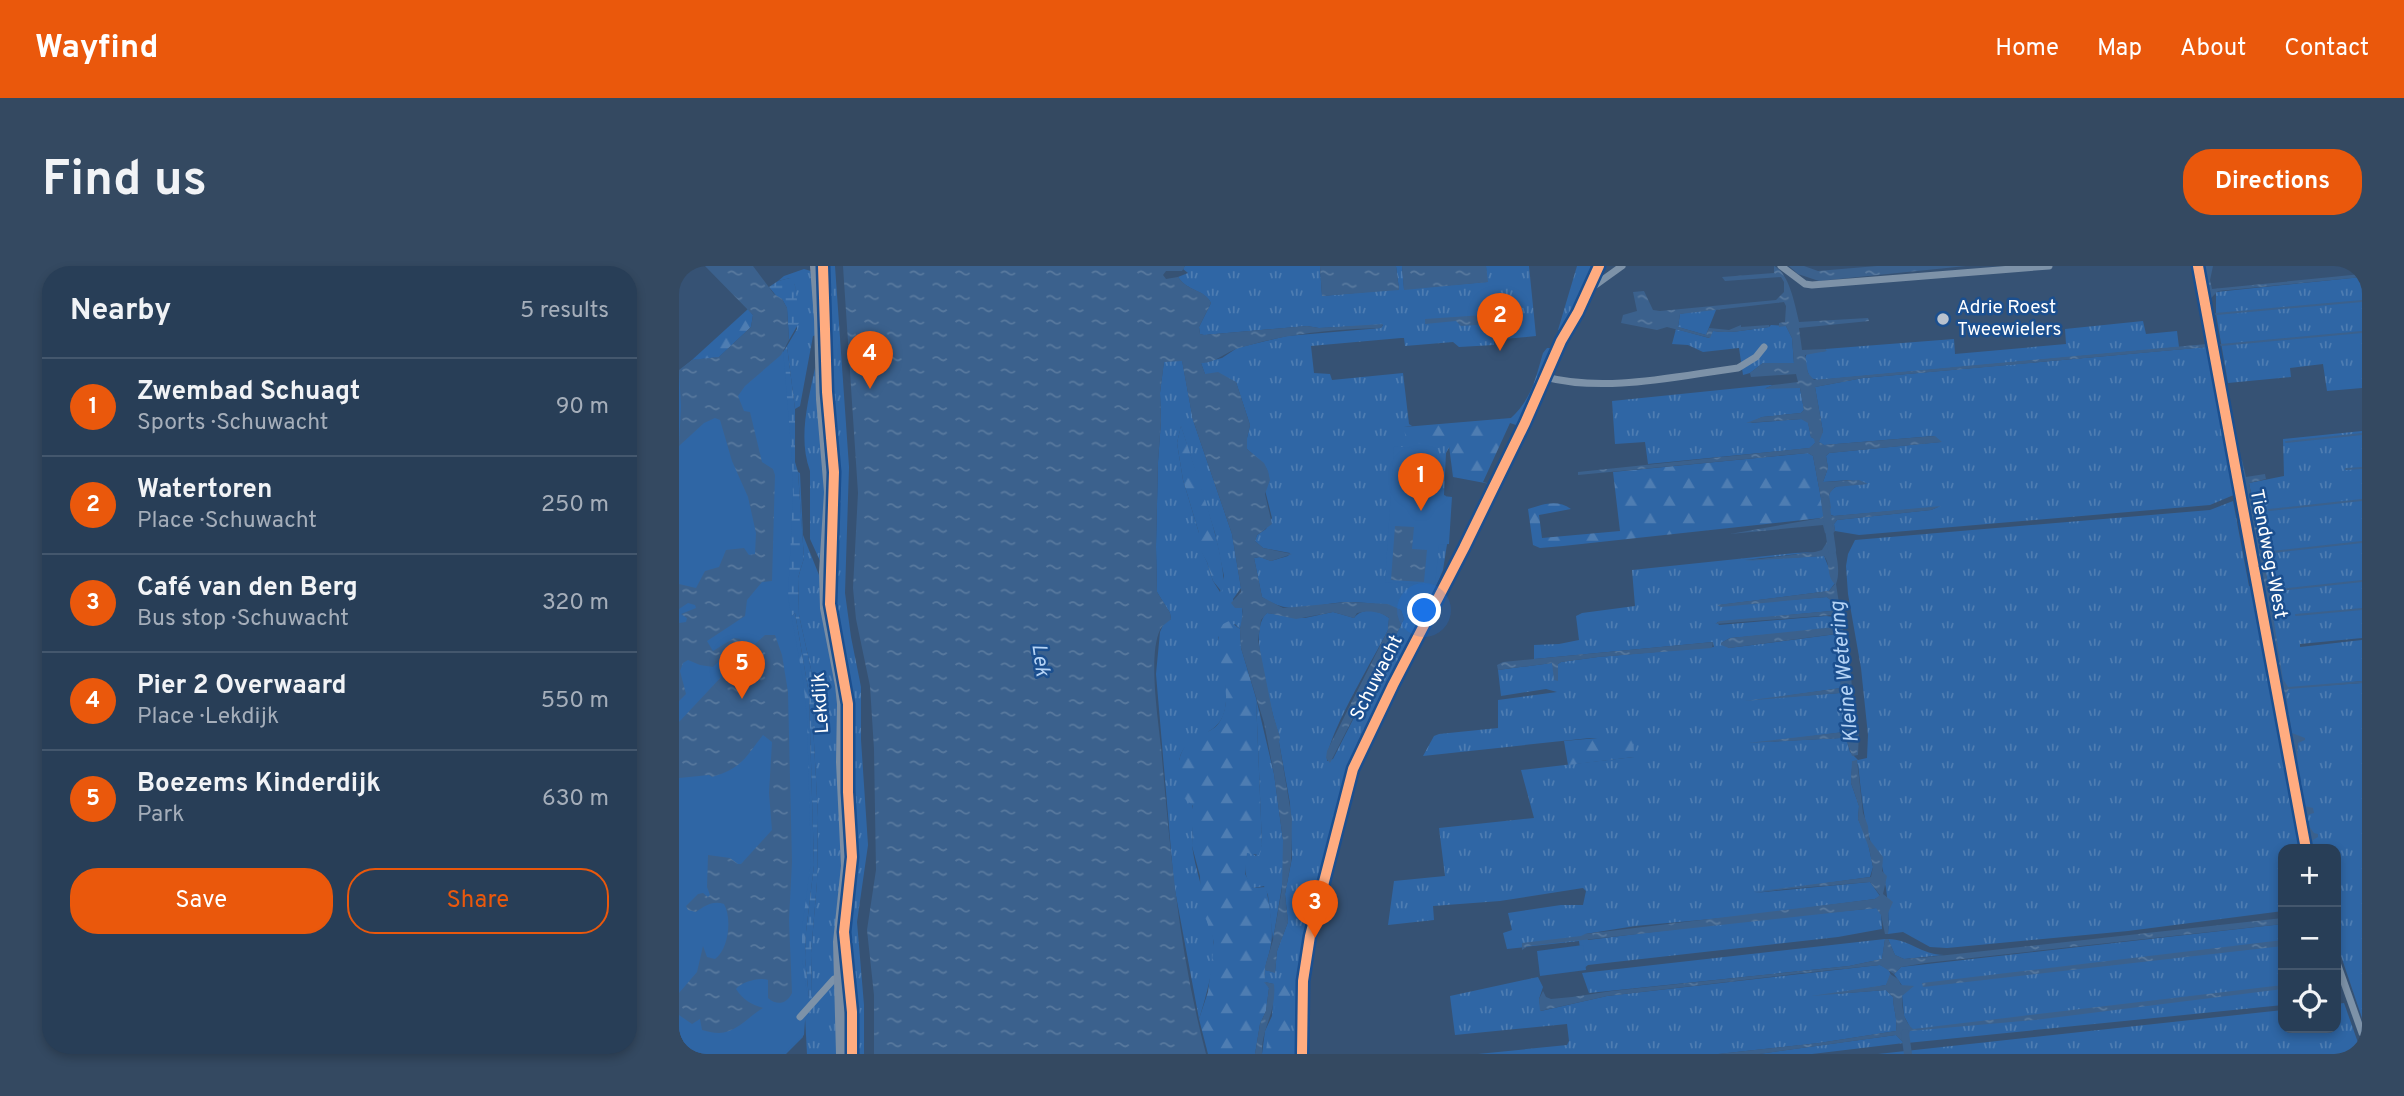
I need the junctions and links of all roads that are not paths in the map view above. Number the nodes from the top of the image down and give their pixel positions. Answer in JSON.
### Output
{"nodes":[{"id":1,"x":815,"y":266,"type":"edge"},
{"id":2,"x":1599,"y":266,"type":"edge"},
{"id":3,"x":1622,"y":266,"type":"edge"},
{"id":4,"x":1781,"y":266,"type":"edge"},
{"id":5,"x":2049,"y":266,"type":"edge"},
{"id":6,"x":2198,"y":266,"type":"edge"},
{"id":7,"x":1589,"y":290,"type":"junction"},
{"id":8,"x":1764,"y":347,"type":"dead end"},
{"id":9,"x":1545,"y":377,"type":"junction"},
{"id":10,"x":2305,"y":844,"type":"edge"},
{"id":11,"x":2340,"y":970,"type":"edge"},
{"id":12,"x":840,"y":978,"type":"junction"},
{"id":13,"x":800,"y":1017,"type":"dead end"},
{"id":14,"x":2362,"y":1033,"type":"edge"},
{"id":15,"x":841,"y":1054,"type":"edge"},
{"id":16,"x":1301,"y":1054,"type":"edge"}],
"edges":[{"from":1,"to":12,"type":"street","name":"Lekdijk"},
{"from":2,"to":7,"type":"street","name":"Schuwacht"},
{"from":3,"to":7,"type":"street","name":"Schuwacht"},
{"from":4,"to":5,"type":"street"},
{"from":6,"to":10,"type":"street","name":"Tiendweg-West"},
{"from":7,"to":9,"type":"street","name":"Schuwacht"},
{"from":8,"to":9,"type":"street"},
{"from":9,"to":16,"type":"street","name":"Schuwacht"},
{"from":11,"to":14,"type":"street"},
{"from":12,"to":13,"type":"street"},
{"from":12,"to":15,"type":"street","name":"Lekdijk"}]}
